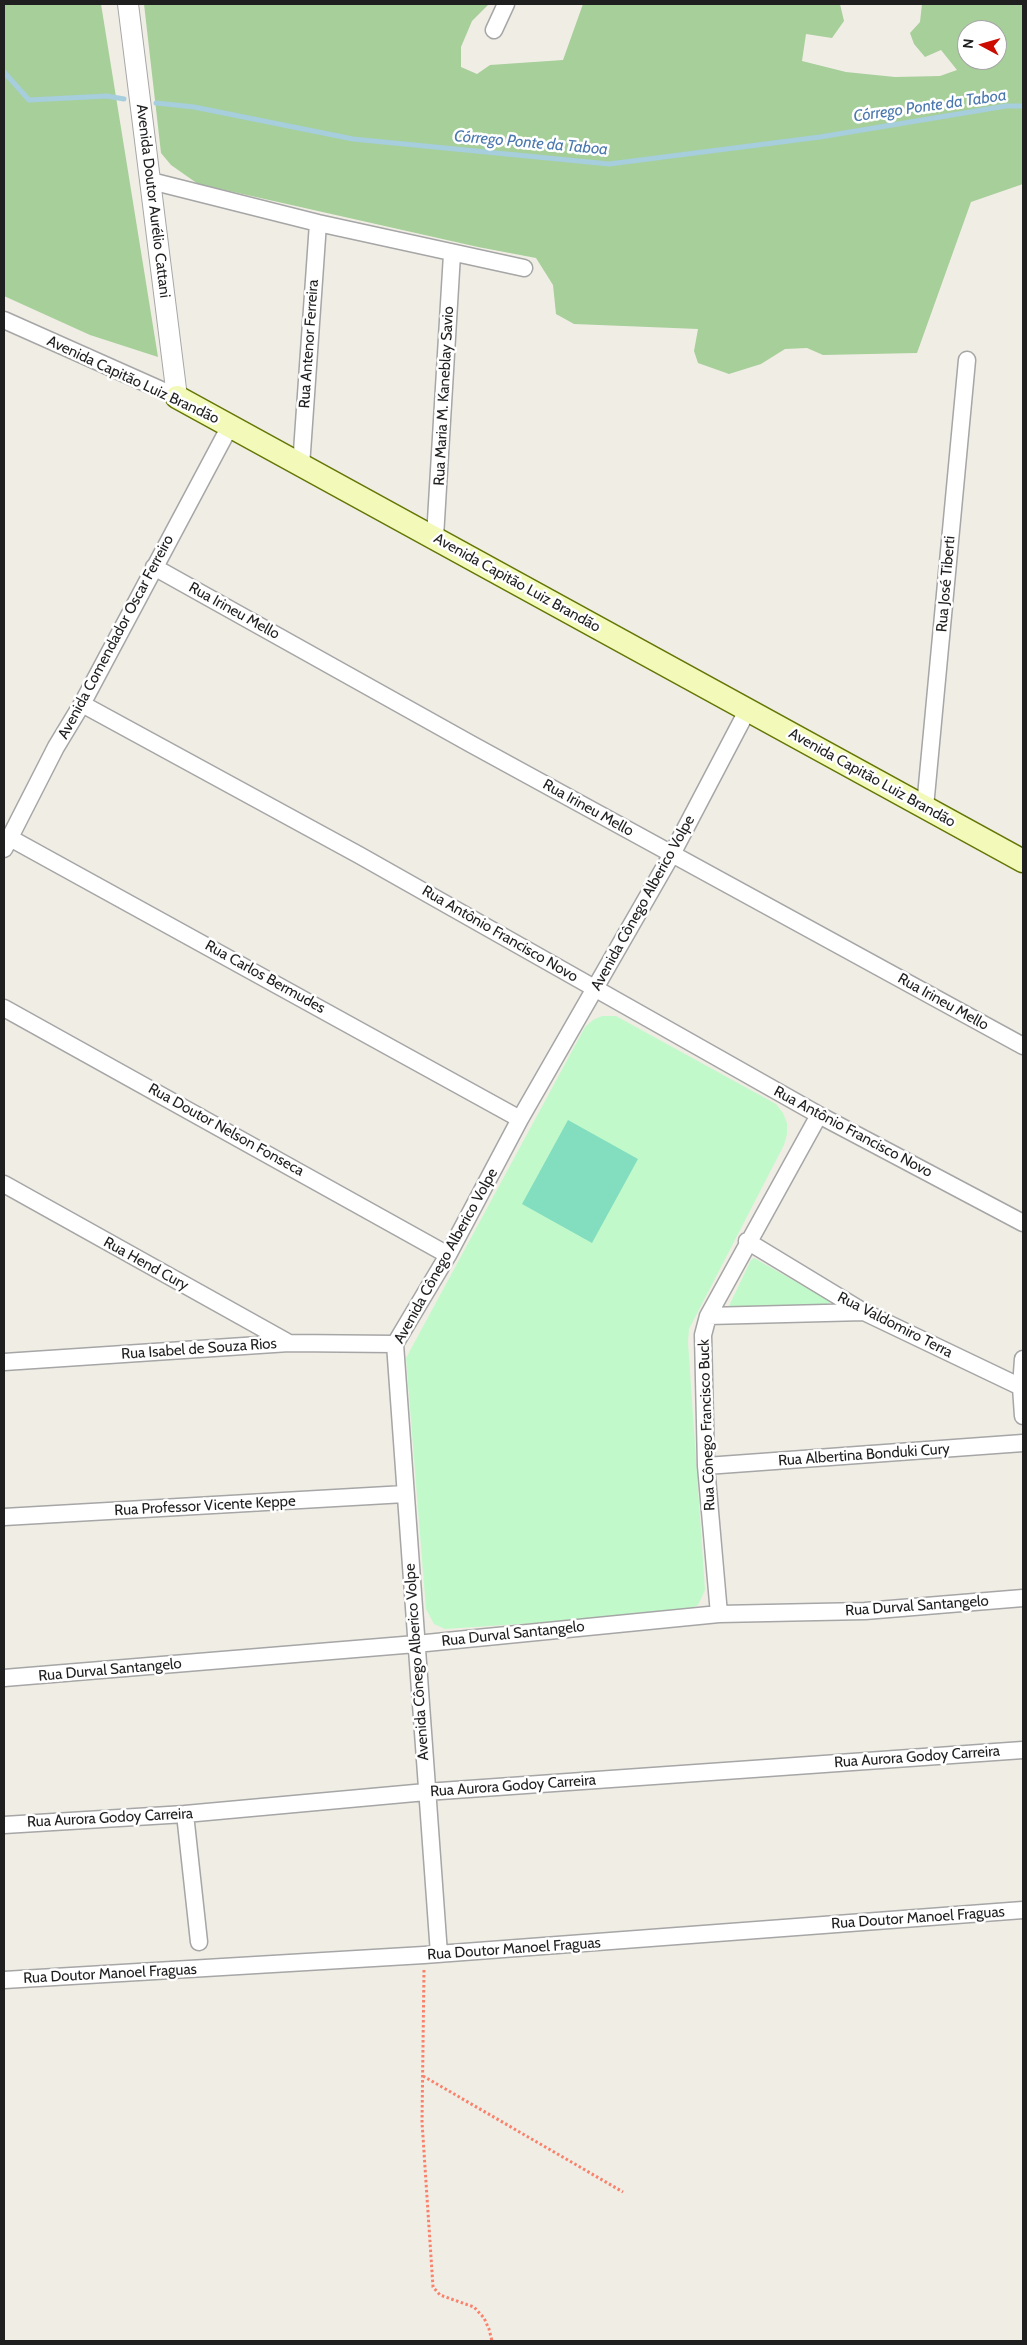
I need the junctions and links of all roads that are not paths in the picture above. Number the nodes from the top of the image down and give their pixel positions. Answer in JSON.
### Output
{"nodes":[{"id":1,"x":128,"y":4,"type":"edge"},
{"id":2,"x":506,"y":4,"type":"edge"},
{"id":3,"x":494,"y":30,"type":"dead end"},
{"id":4,"x":151,"y":181,"type":"junction"},
{"id":5,"x":318,"y":223,"type":"junction"},
{"id":6,"x":452,"y":254,"type":"junction"},
{"id":7,"x":524,"y":268,"type":"dead end"},
{"id":8,"x":4,"y":320,"type":"edge"},
{"id":9,"x":968,"y":360,"type":"dead end"},
{"id":10,"x":177,"y":398,"type":"junction"},
{"id":11,"x":230,"y":426,"type":"junction"},
{"id":12,"x":301,"y":466,"type":"junction"},
{"id":13,"x":435,"y":537,"type":"junction"},
{"id":14,"x":154,"y":567,"type":"junction"},
{"id":15,"x":82,"y":704,"type":"junction"},
{"id":16,"x":747,"y":711,"type":"junction"},
{"id":17,"x":925,"y":807,"type":"junction"},
{"id":18,"x":7,"y":843,"type":"edge"},
{"id":19,"x":672,"y":854,"type":"junction"},
{"id":20,"x":1023,"y":861,"type":"edge"},
{"id":21,"x":595,"y":988,"type":"junction"},
{"id":22,"x":4,"y":1008,"type":"edge"},
{"id":23,"x":1023,"y":1046,"type":"edge"},
{"id":24,"x":819,"y":1115,"type":"junction"},
{"id":25,"x":520,"y":1118,"type":"junction"},
{"id":26,"x":4,"y":1184,"type":"edge"},
{"id":27,"x":1023,"y":1223,"type":"edge"},
{"id":28,"x":747,"y":1240,"type":"junction"},
{"id":29,"x":448,"y":1255,"type":"junction"},
{"id":30,"x":864,"y":1312,"type":"junction"},
{"id":31,"x":708,"y":1316,"type":"junction"},
{"id":32,"x":289,"y":1343,"type":"junction"},
{"id":33,"x":395,"y":1344,"type":"junction"},
{"id":34,"x":1023,"y":1359,"type":"edge"},
{"id":35,"x":4,"y":1362,"type":"edge"},
{"id":36,"x":1021,"y":1387,"type":"junction"},
{"id":37,"x":1023,"y":1416,"type":"edge"},
{"id":38,"x":1023,"y":1443,"type":"edge"},
{"id":39,"x":706,"y":1466,"type":"junction"},
{"id":40,"x":406,"y":1494,"type":"junction"},
{"id":41,"x":4,"y":1517,"type":"edge"},
{"id":42,"x":1023,"y":1598,"type":"edge"},
{"id":43,"x":719,"y":1614,"type":"junction"},
{"id":44,"x":416,"y":1644,"type":"junction"},
{"id":45,"x":4,"y":1678,"type":"edge"},
{"id":46,"x":1023,"y":1750,"type":"edge"},
{"id":47,"x":426,"y":1792,"type":"junction"},
{"id":48,"x":185,"y":1814,"type":"junction"},
{"id":49,"x":4,"y":1825,"type":"edge"},
{"id":50,"x":1023,"y":1910,"type":"edge"},
{"id":51,"x":199,"y":1942,"type":"dead end"},
{"id":52,"x":432,"y":1955,"type":"junction"},
{"id":53,"x":4,"y":1980,"type":"edge"}],
"edges":[{"from":1,"to":4,"type":"street","name":"Avenida Doutor Aurélio Cattani"},
{"from":2,"to":3,"type":"street"},
{"from":4,"to":5,"type":"street"},
{"from":4,"to":10,"type":"street","name":"Avenida Doutor Aurélio Cattani"},
{"from":5,"to":6,"type":"street"},
{"from":5,"to":12,"type":"street","name":"Rua Antenor Ferreira"},
{"from":6,"to":7,"type":"street"},
{"from":6,"to":13,"type":"street","name":"Rua Maria M. Kaneblay Savio"},
{"from":8,"to":10,"type":"street","name":"Avenida Capitão Luiz Brandão"},
{"from":9,"to":17,"type":"street","name":"Rua José Tiberti"},
{"from":10,"to":11,"type":"main road","name":"Avenida Capitão Luiz Brandão"},
{"from":11,"to":12,"type":"main road","name":"Avenida Capitão Luiz Brandão"},
{"from":11,"to":14,"type":"street","name":"Avenida Comendador Oscar Ferreiro"},
{"from":12,"to":13,"type":"main road","name":"Avenida Capitão Luiz Brandão"},
{"from":13,"to":16,"type":"main road","name":"Avenida Capitão Luiz Brandão"},
{"from":14,"to":15,"type":"street","name":"Avenida Comendador Oscar Ferreiro"},
{"from":14,"to":19,"type":"street","name":"Rua Irineu Mello"},
{"from":15,"to":18,"type":"street","name":"Avenida Comendador Oscar Ferreiro"},
{"from":15,"to":21,"type":"street","name":"Rua Antônio Francisco Novo"},
{"from":16,"to":17,"type":"main road","name":"Avenida Capitão Luiz Brandão"},
{"from":16,"to":19,"type":"street","name":"Avenida Cônego Alberico Volpe"},
{"from":17,"to":20,"type":"main road","name":"Avenida Capitão Luiz Brandão"},
{"from":18,"to":25,"type":"street","name":"Rua Carlos Bermudes"},
{"from":19,"to":21,"type":"street","name":"Avenida Cônego Alberico Volpe"},
{"from":19,"to":23,"type":"street","name":"Rua Irineu Mello"},
{"from":21,"to":24,"type":"street","name":"Rua Antônio Francisco Novo"},
{"from":21,"to":25,"type":"street","name":"Avenida Cônego Alberico Volpe"},
{"from":22,"to":29,"type":"street","name":"Rua Doutor Nelson Fonseca"},
{"from":24,"to":27,"type":"street","name":"Rua Antônio Francisco Novo"},
{"from":24,"to":28,"type":"street","name":"Rua Cônego Francisco Buck"},
{"from":25,"to":29,"type":"street","name":"Avenida Cônego Alberico Volpe"},
{"from":26,"to":32,"type":"street","name":"Rua Hend Cury"},
{"from":28,"to":30,"type":"street","name":"Rua Valdomiro Terra"},
{"from":28,"to":31,"type":"street","name":"Rua Cônego Francisco Buck"},
{"from":29,"to":33,"type":"street","name":"Avenida Cônego Alberico Volpe"},
{"from":30,"to":31,"type":"street"},
{"from":30,"to":36,"type":"street","name":"Rua Valdomiro Terra"},
{"from":31,"to":39,"type":"street","name":"Rua Cônego Francisco Buck"},
{"from":32,"to":33,"type":"street","name":"Rua Isabel de Souza Rios"},
{"from":32,"to":35,"type":"street","name":"Rua Isabel de Souza Rios"},
{"from":33,"to":40,"type":"street","name":"Avenida Cônego Alberico Volpe"},
{"from":34,"to":36,"type":"street"},
{"from":36,"to":37,"type":"street"},
{"from":38,"to":39,"type":"street","name":"Rua Albertina Bonduki Cury"},
{"from":39,"to":43,"type":"street","name":"Rua Cônego Francisco Buck"},
{"from":40,"to":41,"type":"street","name":"Rua Professor Vicente Keppe"},
{"from":40,"to":44,"type":"street","name":"Avenida Cônego Alberico Volpe"},
{"from":42,"to":43,"type":"street","name":"Rua Durval Santangelo"},
{"from":43,"to":44,"type":"street","name":"Rua Durval Santangelo"},
{"from":44,"to":45,"type":"street","name":"Rua Durval Santangelo"},
{"from":44,"to":47,"type":"street","name":"Avenida Cônego Alberico Volpe"},
{"from":46,"to":47,"type":"street","name":"Rua Aurora Godoy Carreira"},
{"from":47,"to":48,"type":"street","name":"Rua Aurora Godoy Carreira"},
{"from":47,"to":52,"type":"street","name":"Avenida Cônego Alberico Volpe"},
{"from":48,"to":49,"type":"street","name":"Rua Aurora Godoy Carreira"},
{"from":48,"to":51,"type":"street"},
{"from":50,"to":52,"type":"street","name":"Rua Doutor Manoel Fraguas"},
{"from":52,"to":53,"type":"street","name":"Rua Doutor Manoel Fraguas"}]}
